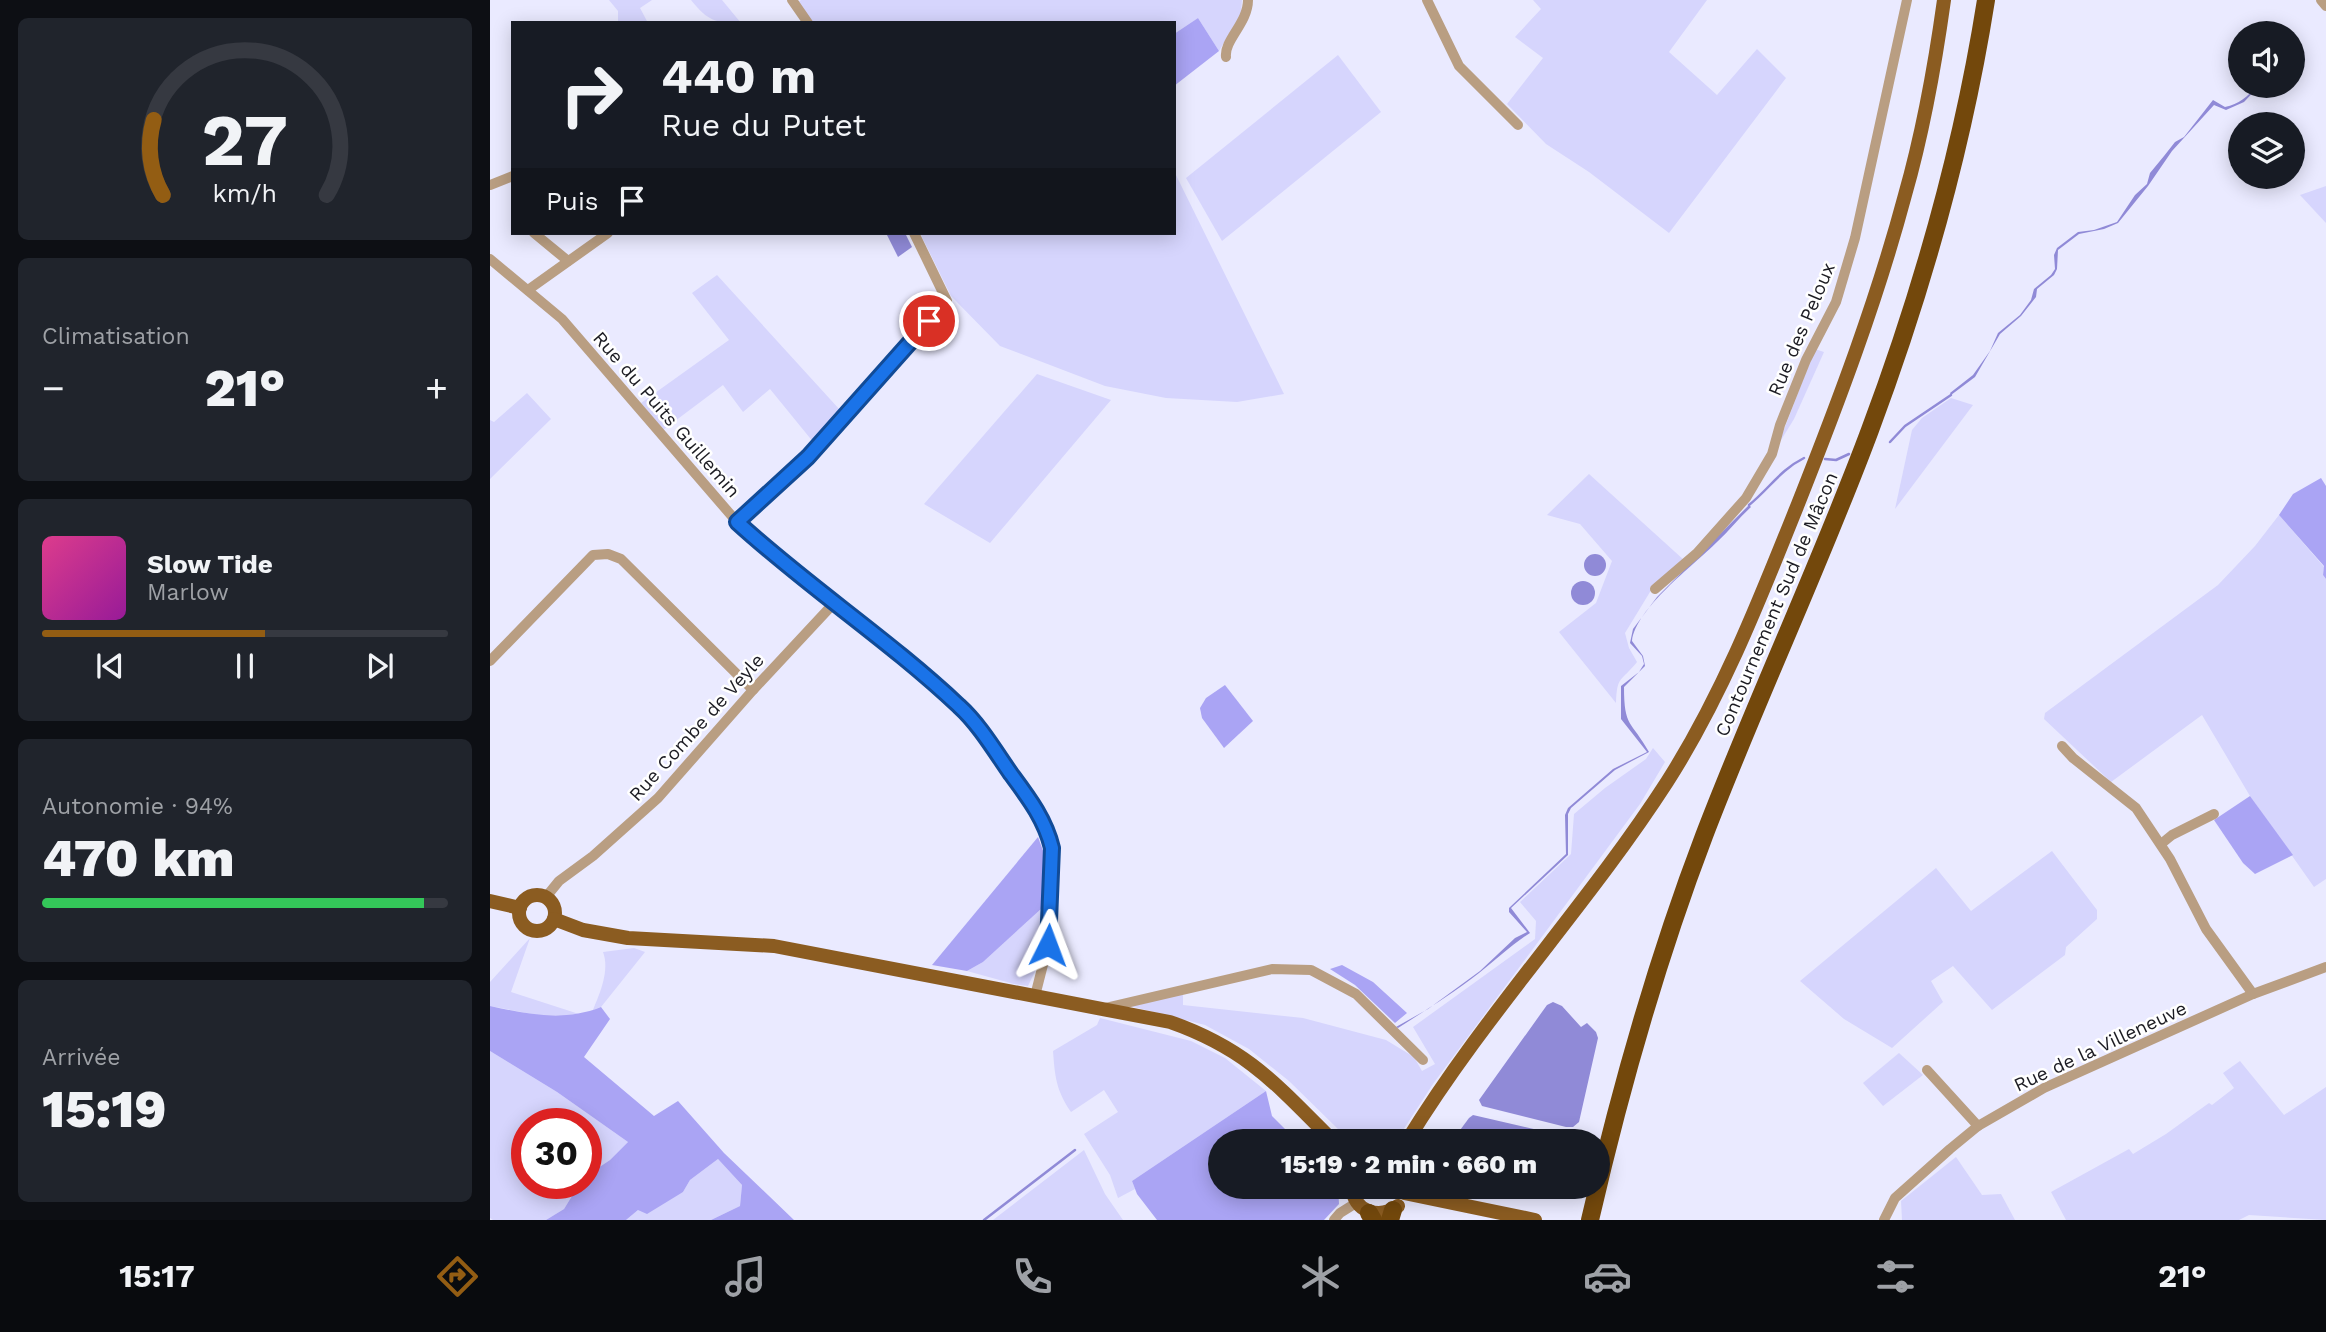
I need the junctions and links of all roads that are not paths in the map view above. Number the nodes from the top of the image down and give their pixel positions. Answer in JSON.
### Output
{"nodes":[{"id":1,"x":792,"y":0,"type":"edge"},
{"id":2,"x":1248,"y":0,"type":"edge"},
{"id":3,"x":1427,"y":0,"type":"edge"},
{"id":4,"x":1907,"y":0,"type":"edge"},
{"id":5,"x":1944,"y":0,"type":"edge"},
{"id":6,"x":1986,"y":0,"type":"edge"},
{"id":7,"x":1997,"y":0,"type":"edge"},
{"id":8,"x":2321,"y":0,"type":"edge"},
{"id":9,"x":2326,"y":6,"type":"edge"},
{"id":10,"x":802,"y":20,"type":"edge"},
{"id":11,"x":1226,"y":57,"type":"dead end"},
{"id":12,"x":1518,"y":125,"type":"dead end"},
{"id":13,"x":511,"y":177,"type":"edge"},
{"id":14,"x":490,"y":185,"type":"edge"},
{"id":15,"x":536,"y":235,"type":"edge"},
{"id":16,"x":605,"y":235,"type":"edge"},
{"id":17,"x":915,"y":235,"type":"edge"},
{"id":18,"x":490,"y":259,"type":"edge"},
{"id":19,"x":568,"y":261,"type":"junction"},
{"id":20,"x":528,"y":290,"type":"junction"},
{"id":21,"x":737,"y":522,"type":"junction"},
{"id":22,"x":1656,"y":589,"type":"dead end"},
{"id":23,"x":835,"y":602,"type":"junction"},
{"id":24,"x":490,"y":661,"type":"edge"},
{"id":25,"x":753,"y":690,"type":"junction"},
{"id":26,"x":2062,"y":746,"type":"dead end"},
{"id":27,"x":2214,"y":814,"type":"dead end"},
{"id":28,"x":2161,"y":844,"type":"junction"},
{"id":29,"x":546,"y":897,"type":"junction"},
{"id":30,"x":490,"y":901,"type":"edge"},
{"id":31,"x":520,"y":908,"type":"junction"},
{"id":32,"x":554,"y":919,"type":"junction"},
{"id":33,"x":2326,"y":967,"type":"edge"},
{"id":34,"x":2253,"y":994,"type":"junction"},
{"id":35,"x":1035,"y":996,"type":"junction"},
{"id":36,"x":1105,"y":1008,"type":"junction"},
{"id":37,"x":1423,"y":1060,"type":"dead end"},
{"id":38,"x":1927,"y":1070,"type":"dead end"},
{"id":39,"x":1978,"y":1126,"type":"junction"},
{"id":40,"x":1321,"y":1129,"type":"edge"},
{"id":41,"x":1415,"y":1129,"type":"edge"},
{"id":42,"x":1400,"y":1199,"type":"edge"},
{"id":43,"x":1443,"y":1199,"type":"edge"},
{"id":44,"x":1366,"y":1212,"type":"edge"},
{"id":45,"x":1391,"y":1215,"type":"edge"},
{"id":46,"x":1334,"y":1220,"type":"edge"},
{"id":47,"x":1535,"y":1220,"type":"edge"},
{"id":48,"x":1590,"y":1220,"type":"edge"},
{"id":49,"x":1603,"y":1220,"type":"edge"},
{"id":50,"x":1884,"y":1220,"type":"edge"}],
"edges":[{"from":1,"to":10,"type":"street"},
{"from":2,"to":11,"type":"street"},
{"from":3,"to":12,"type":"street"},
{"from":4,"to":22,"type":"street","name":"Rue des Peloux"},
{"from":5,"to":41,"type":"main road"},
{"from":6,"to":48,"type":"highway","name":"Contournement Sud de Mâcon"},
{"from":7,"to":49,"type":"highway","name":"Contournement Sud de Mâcon"},
{"from":8,"to":9,"type":"street"},
{"from":13,"to":14,"type":"street"},
{"from":15,"to":19,"type":"street"},
{"from":16,"to":19,"type":"street"},
{"from":17,"to":21,"type":"street"},
{"from":18,"to":20,"type":"street","name":"Rue du Puits Guillemin"},
{"from":19,"to":20,"type":"street"},
{"from":20,"to":21,"type":"street","name":"Rue du Puits Guillemin"},
{"from":21,"to":23,"type":"street","name":"Rue du Puits Guillemin"},
{"from":23,"to":25,"type":"street","name":"Rue Combe de Veyle"},
{"from":23,"to":35,"type":"street","name":"Rue du Puits Guillemin"},
{"from":24,"to":25,"type":"street"},
{"from":25,"to":29,"type":"street","name":"Rue Combe de Veyle"},
{"from":26,"to":28,"type":"street"},
{"from":27,"to":28,"type":"street"},
{"from":28,"to":34,"type":"street"},
{"from":29,"to":31,"type":"main road"},
{"from":29,"to":32,"type":"main road"},
{"from":30,"to":31,"type":"main road"},
{"from":31,"to":32,"type":"main road"},
{"from":32,"to":35,"type":"main road"},
{"from":33,"to":34,"type":"street","name":"Rue de la Villeneuve"},
{"from":34,"to":39,"type":"street","name":"Rue de la Villeneuve"},
{"from":35,"to":36,"type":"main road"},
{"from":36,"to":37,"type":"street"},
{"from":36,"to":40,"type":"main road"},
{"from":38,"to":39,"type":"street"},
{"from":39,"to":50,"type":"street","name":"Rue de la Villeneuve"},
{"from":42,"to":45,"type":"main road"},
{"from":43,"to":47,"type":"main road"},
{"from":44,"to":45,"type":"main road"},
{"from":44,"to":46,"type":"street"}]}
